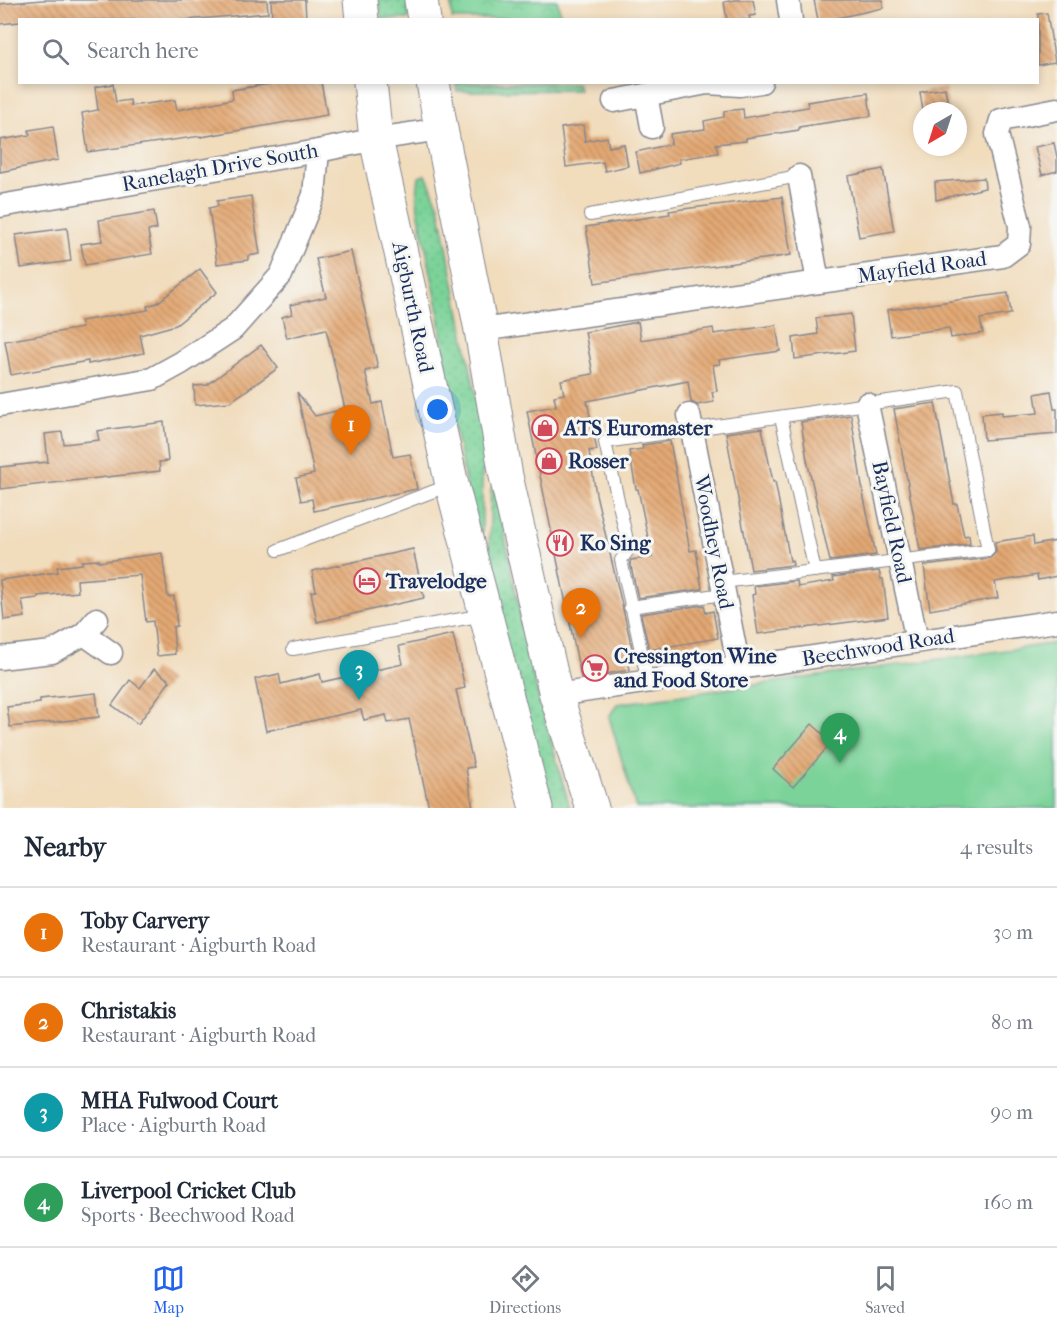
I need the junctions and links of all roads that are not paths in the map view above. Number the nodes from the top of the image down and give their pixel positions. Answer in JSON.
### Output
{"nodes":[{"id":1,"x":360,"y":0,"type":"edge"},
{"id":2,"x":421,"y":0,"type":"edge"},
{"id":3,"x":788,"y":0,"type":"edge"},
{"id":4,"x":362,"y":18,"type":"edge"},
{"id":5,"x":424,"y":18,"type":"edge"},
{"id":6,"x":791,"y":18,"type":"edge"},
{"id":7,"x":370,"y":84,"type":"edge"},
{"id":8,"x":433,"y":84,"type":"edge"},
{"id":9,"x":703,"y":84,"type":"edge"},
{"id":10,"x":719,"y":84,"type":"edge"},
{"id":11,"x":750,"y":84,"type":"edge"},
{"id":12,"x":646,"y":95,"type":"junction"},
{"id":13,"x":614,"y":101,"type":"dead end"},
{"id":14,"x":1057,"y":109,"type":"edge"},
{"id":15,"x":652,"y":128,"type":"dead end"},
{"id":16,"x":441,"y":129,"type":"junction"},
{"id":17,"x":376,"y":138,"type":"junction"},
{"id":18,"x":318,"y":151,"type":"junction"},
{"id":19,"x":799,"y":176,"type":"joint"},
{"id":20,"x":0,"y":206,"type":"edge"},
{"id":21,"x":590,"y":215,"type":"dead end"},
{"id":22,"x":818,"y":282,"type":"junction"},
{"id":23,"x":481,"y":330,"type":"junction"},
{"id":24,"x":867,"y":404,"type":"junction"},
{"id":25,"x":0,"y":405,"type":"edge"},
{"id":26,"x":781,"y":417,"type":"junction"},
{"id":27,"x":690,"y":423,"type":"junction"},
{"id":28,"x":452,"y":485,"type":"junction"},
{"id":29,"x":278,"y":550,"type":"dead end"},
{"id":30,"x":900,"y":560,"type":"junction"},
{"id":31,"x":815,"y":571,"type":"junction"},
{"id":32,"x":723,"y":588,"type":"junction"},
{"id":33,"x":630,"y":607,"type":"junction"},
{"id":34,"x":485,"y":614,"type":"junction"},
{"id":35,"x":1057,"y":621,"type":"edge"},
{"id":36,"x":917,"y":640,"type":"junction"},
{"id":37,"x":293,"y":649,"type":"dead end"},
{"id":38,"x":111,"y":653,"type":"dead end"},
{"id":39,"x":0,"y":658,"type":"edge"},
{"id":40,"x":739,"y":668,"type":"junction"},
{"id":41,"x":648,"y":682,"type":"junction"},
{"id":42,"x":556,"y":695,"type":"junction"},
{"id":43,"x":536,"y":808,"type":"edge"},
{"id":44,"x":592,"y":808,"type":"edge"}],
"edges":[{"from":1,"to":4,"type":"highway"},
{"from":2,"to":5,"type":"highway"},
{"from":3,"to":6,"type":"street"},
{"from":7,"to":17,"type":"highway","name":"Aigburth Road"},
{"from":8,"to":16,"type":"highway"},
{"from":9,"to":12,"type":"street"},
{"from":10,"to":11,"type":"street"},
{"from":12,"to":13,"type":"street"},
{"from":12,"to":15,"type":"street"},
{"from":14,"to":22,"type":"street","name":"Mayfield Road"},
{"from":16,"to":17,"type":"street","name":"Ranelagh Drive South"},
{"from":16,"to":23,"type":"highway"},
{"from":17,"to":18,"type":"street","name":"Ranelagh Drive South"},
{"from":17,"to":28,"type":"highway","name":"Aigburth Road"},
{"from":18,"to":20,"type":"street","name":"Ranelagh Drive South"},
{"from":18,"to":25,"type":"street"},
{"from":19,"to":21,"type":"lane"},
{"from":19,"to":22,"type":"street"},
{"from":22,"to":23,"type":"street","name":"Mayfield Road"},
{"from":23,"to":42,"type":"highway"},
{"from":24,"to":26,"type":"lane"},
{"from":24,"to":30,"type":"street","name":"Bayfield Road"},
{"from":24,"to":30,"type":"lane"},
{"from":26,"to":27,"type":"lane"},
{"from":26,"to":31,"type":"lane"},
{"from":27,"to":32,"type":"street","name":"Woodhey Road"},
{"from":27,"to":33,"type":"lane"},
{"from":28,"to":29,"type":"lane"},
{"from":28,"to":34,"type":"highway","name":"Aigburth Road"},
{"from":30,"to":31,"type":"lane"},
{"from":30,"to":36,"type":"street","name":"Bayfield Road"},
{"from":31,"to":32,"type":"lane"},
{"from":32,"to":33,"type":"lane"},
{"from":32,"to":40,"type":"street","name":"Woodhey Road"},
{"from":33,"to":41,"type":"lane"},
{"from":34,"to":37,"type":"lane"},
{"from":34,"to":43,"type":"highway","name":"Aigburth Road"},
{"from":35,"to":36,"type":"street","name":"Beechwood Road"},
{"from":36,"to":40,"type":"street","name":"Beechwood Road"},
{"from":38,"to":39,"type":"street"},
{"from":40,"to":41,"type":"street","name":"Beechwood Road"},
{"from":41,"to":42,"type":"street","name":"Beechwood Road"},
{"from":42,"to":44,"type":"highway"}]}
